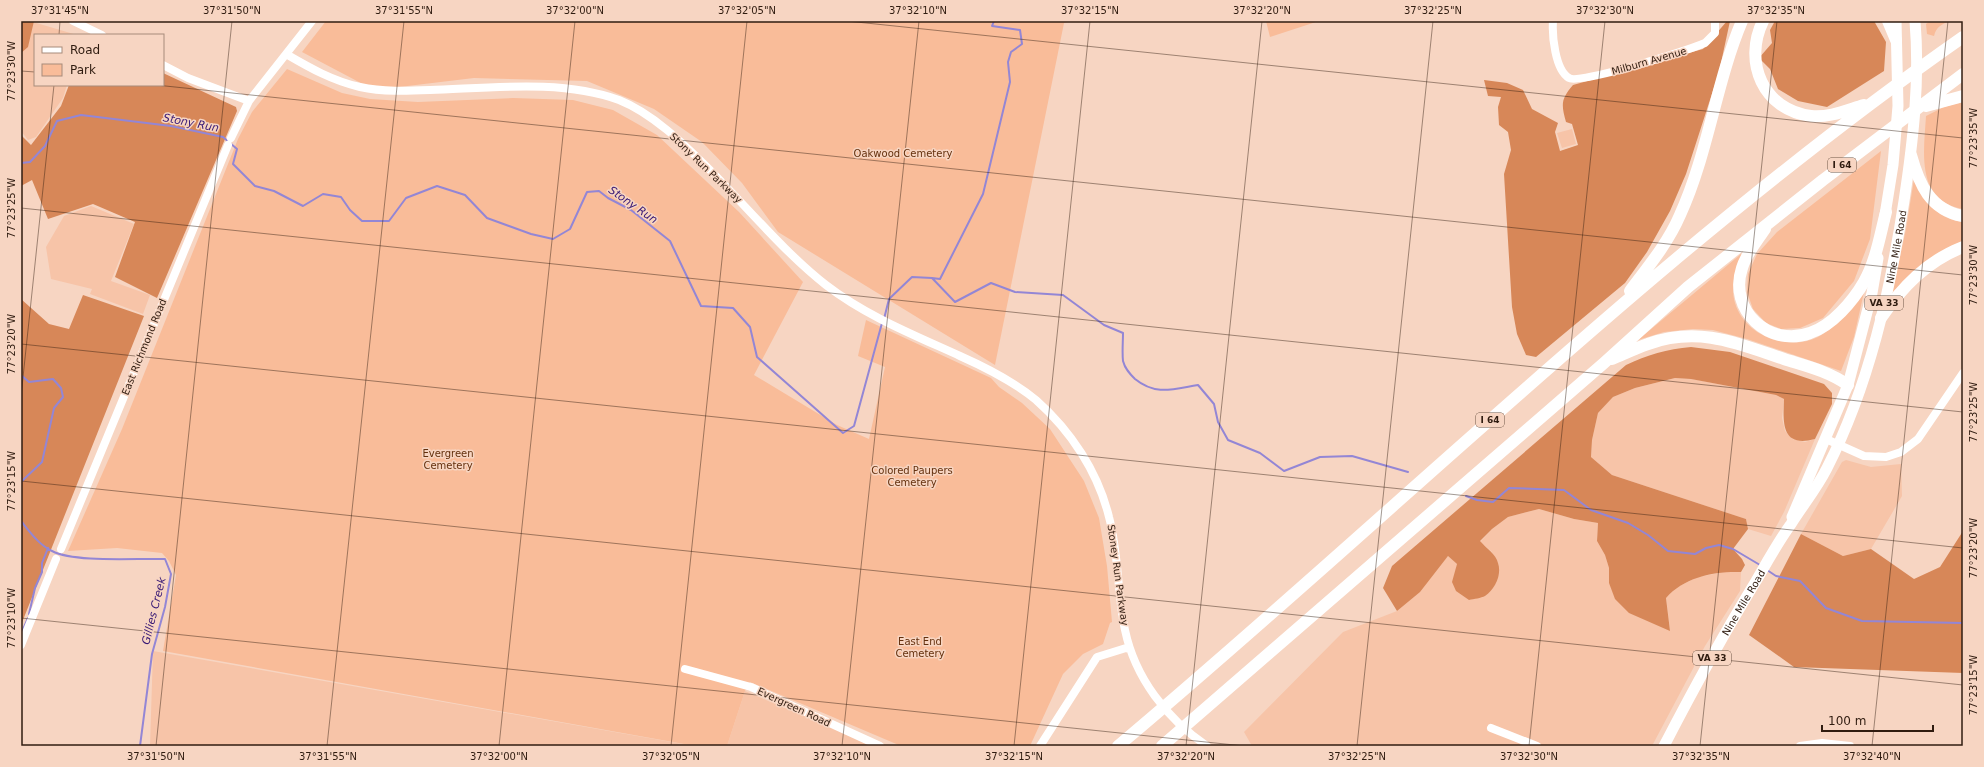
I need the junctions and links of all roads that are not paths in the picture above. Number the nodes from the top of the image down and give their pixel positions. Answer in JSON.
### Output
{"nodes":[{"id":1,"x":73,"y":21,"type":"edge"},
{"id":2,"x":312,"y":21,"type":"edge"},
{"id":3,"x":1553,"y":21,"type":"edge"},
{"id":4,"x":1742,"y":21,"type":"edge"},
{"id":5,"x":1763,"y":21,"type":"edge"},
{"id":6,"x":1888,"y":21,"type":"edge"},
{"id":7,"x":1896,"y":21,"type":"edge"},
{"id":8,"x":1715,"y":25,"type":"edge"},
{"id":9,"x":1916,"y":25,"type":"edge"},
{"id":10,"x":100,"y":34,"type":"edge"},
{"id":11,"x":1963,"y":37,"type":"edge"},
{"id":12,"x":1896,"y":40,"type":"junction"},
{"id":13,"x":286,"y":54,"type":"junction"},
{"id":14,"x":164,"y":66,"type":"edge"},
{"id":15,"x":1963,"y":74,"type":"edge"},
{"id":16,"x":1963,"y":96,"type":"edge"},
{"id":17,"x":249,"y":101,"type":"junction"},
{"id":18,"x":1869,"y":104,"type":"junction"},
{"id":19,"x":1916,"y":110,"type":"junction"},
{"id":20,"x":1911,"y":155,"type":"junction"},
{"id":21,"x":1886,"y":212,"type":"junction"},
{"id":22,"x":1963,"y":216,"type":"edge"},
{"id":23,"x":1770,"y":222,"type":"junction"},
{"id":24,"x":1963,"y":247,"type":"edge"},
{"id":25,"x":1619,"y":306,"type":"junction"},
{"id":26,"x":1881,"y":318,"type":"junction"},
{"id":27,"x":1604,"y":363,"type":"junction"},
{"id":28,"x":995,"y":372,"type":"joint"},
{"id":29,"x":1963,"y":373,"type":"edge"},
{"id":30,"x":1848,"y":385,"type":"junction"},
{"id":31,"x":1826,"y":439,"type":"junction"},
{"id":32,"x":1838,"y":445,"type":"junction"},
{"id":33,"x":1791,"y":524,"type":"junction"},
{"id":34,"x":61,"y":549,"type":"dead end"},
{"id":35,"x":56,"y":559,"type":"dead end"},
{"id":36,"x":21,"y":645,"type":"edge"},
{"id":37,"x":1130,"y":649,"type":"junction"},
{"id":38,"x":685,"y":669,"type":"dead end"},
{"id":39,"x":1491,"y":728,"type":"dead end"},
{"id":40,"x":880,"y":746,"type":"edge"},
{"id":41,"x":1040,"y":746,"type":"edge"},
{"id":42,"x":1118,"y":746,"type":"edge"},
{"id":43,"x":1162,"y":746,"type":"edge"},
{"id":44,"x":1207,"y":746,"type":"edge"},
{"id":45,"x":1537,"y":746,"type":"edge"},
{"id":46,"x":1664,"y":746,"type":"edge"},
{"id":47,"x":1800,"y":746,"type":"edge"},
{"id":48,"x":1850,"y":746,"type":"edge"}],
"edges":[{"from":1,"to":10,"type":"street"},
{"from":2,"to":13,"type":"street","name":"East Richmond Road"},
{"from":3,"to":8,"type":"street","name":"Milburn Avenue"},
{"from":4,"to":25,"type":"highway"},
{"from":5,"to":18,"type":"highway"},
{"from":6,"to":12,"type":"highway"},
{"from":7,"to":12,"type":"main road","name":"Nine Mile Road","number":"VA 33"},
{"from":9,"to":20,"type":"main road","name":"Nine Mile Road","number":"VA 33"},
{"from":11,"to":18,"type":"highway","number":"I 64"},
{"from":12,"to":21,"type":"main road","name":"Nine Mile Road","number":"VA 33"},
{"from":13,"to":17,"type":"street","name":"East Richmond Road"},
{"from":13,"to":28,"type":"street","name":"Stony Run Parkway"},
{"from":14,"to":17,"type":"street"},
{"from":15,"to":19,"type":"highway","number":"I 64"},
{"from":16,"to":19,"type":"highway"},
{"from":17,"to":34,"type":"street","name":"East Richmond Road"},
{"from":18,"to":25,"type":"highway","number":"I 64"},
{"from":19,"to":23,"type":"highway","number":"I 64"},
{"from":20,"to":22,"type":"highway"},
{"from":20,"to":26,"type":"main road","name":"Nine Mile Road","number":"VA 33"},
{"from":21,"to":23,"type":"highway"},
{"from":21,"to":30,"type":"main road","name":"Nine Mile Road","number":"VA 33"},
{"from":23,"to":27,"type":"highway","number":"I 64"},
{"from":24,"to":26,"type":"highway"},
{"from":25,"to":42,"type":"highway","number":"I 64"},
{"from":26,"to":32,"type":"main road","name":"Nine Mile Road","number":"VA 33"},
{"from":27,"to":30,"type":"highway"},
{"from":27,"to":43,"type":"highway","number":"I 64"},
{"from":28,"to":37,"type":"street","name":"Stoney Run Parkway"},
{"from":29,"to":32,"type":"street"},
{"from":30,"to":31,"type":"main road","name":"Nine Mile Road","number":"VA 33"},
{"from":31,"to":32,"type":"street"},
{"from":31,"to":33,"type":"main road","name":"Nine Mile Road","number":"VA 33"},
{"from":32,"to":33,"type":"main road","name":"Nine Mile Road","number":"VA 33"},
{"from":33,"to":46,"type":"main road","name":"Nine Mile Road","number":"VA 33"},
{"from":35,"to":36,"type":"street"},
{"from":37,"to":41,"type":"street"},
{"from":37,"to":44,"type":"street","name":"Stoney Run Parkway"},
{"from":38,"to":40,"type":"street","name":"Evergreen Road"},
{"from":39,"to":45,"type":"street"},
{"from":47,"to":48,"type":"street"}]}
